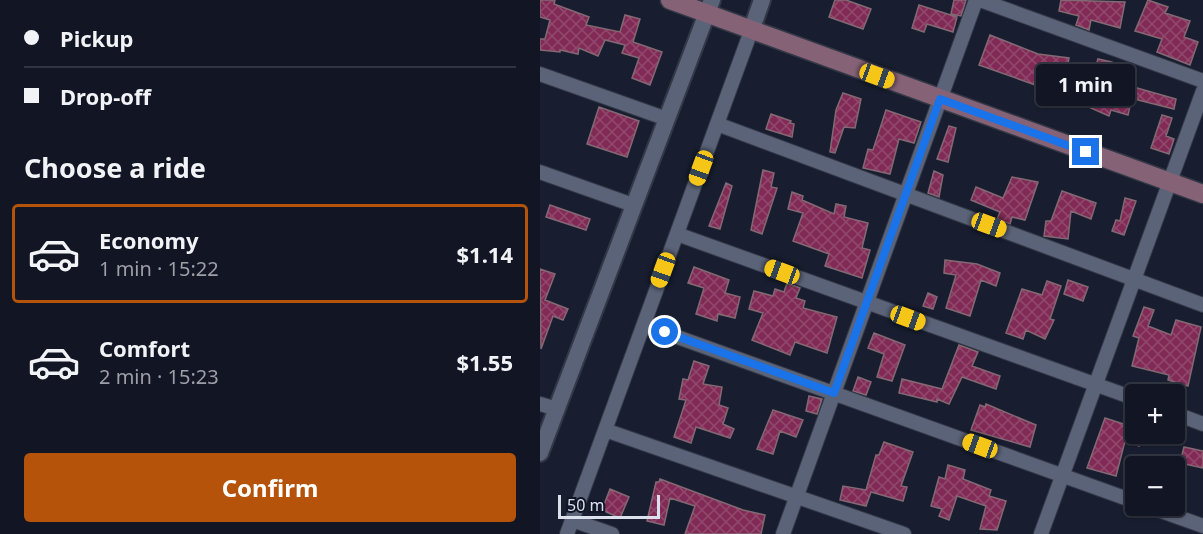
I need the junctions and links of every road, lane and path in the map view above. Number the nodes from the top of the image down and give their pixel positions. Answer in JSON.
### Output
{"nodes":[{"id":1,"x":670,"y":0,"type":"edge"},
{"id":2,"x":762,"y":0,"type":"edge"},
{"id":3,"x":978,"y":0,"type":"edge"},
{"id":4,"x":709,"y":7,"type":"edge"},
{"id":5,"x":751,"y":31,"type":"junction"},
{"id":6,"x":540,"y":74,"type":"edge"},
{"id":7,"x":1203,"y":81,"type":"edge"},
{"id":8,"x":1203,"y":91,"type":"edge"},
{"id":9,"x":940,"y":99,"type":"junction"},
{"id":10,"x":667,"y":119,"type":"junction"},
{"id":11,"x":717,"y":124,"type":"junction"},
{"id":12,"x":540,"y":172,"type":"edge"},
{"id":13,"x":1170,"y":182,"type":"junction"},
{"id":14,"x":905,"y":194,"type":"junction"},
{"id":15,"x":1203,"y":194,"type":"edge"},
{"id":16,"x":633,"y":205,"type":"junction"},
{"id":17,"x":677,"y":234,"type":"junction"},
{"id":18,"x":1134,"y":279,"type":"junction"},
{"id":19,"x":867,"y":303,"type":"junction"},
{"id":20,"x":1203,"y":305,"type":"edge"},
{"id":21,"x":644,"y":325,"type":"junction"},
{"id":22,"x":1096,"y":385,"type":"junction"},
{"id":23,"x":834,"y":393,"type":"junction"},
{"id":24,"x":1125,"y":395,"type":"edge"},
{"id":25,"x":540,"y":404,"type":"edge"},
{"id":26,"x":556,"y":410,"type":"junction"},
{"id":27,"x":1185,"y":417,"type":"edge"},
{"id":28,"x":1203,"y":424,"type":"edge"},
{"id":29,"x":605,"y":430,"type":"junction"},
{"id":30,"x":540,"y":453,"type":"edge"},
{"id":31,"x":1063,"y":475,"type":"junction"},
{"id":32,"x":797,"y":496,"type":"junction"},
{"id":33,"x":1125,"y":498,"type":"edge"},
{"id":34,"x":1174,"y":516,"type":"edge"},
{"id":35,"x":572,"y":520,"type":"junction"},
{"id":36,"x":1203,"y":526,"type":"edge"},
{"id":37,"x":567,"y":534,"type":"edge"},
{"id":38,"x":612,"y":534,"type":"edge"},
{"id":39,"x":783,"y":534,"type":"edge"},
{"id":40,"x":904,"y":534,"type":"edge"},
{"id":41,"x":1041,"y":534,"type":"edge"}],
"edges":[{"from":1,"to":4,"type":"main road"},
{"from":2,"to":5,"type":"street"},
{"from":3,"to":7,"type":"street"},
{"from":3,"to":9,"type":"street"},
{"from":4,"to":5,"type":"main road"},
{"from":4,"to":10,"type":"street"},
{"from":5,"to":9,"type":"main road"},
{"from":5,"to":11,"type":"street"},
{"from":6,"to":10,"type":"street"},
{"from":8,"to":13,"type":"street"},
{"from":9,"to":13,"type":"main road"},
{"from":9,"to":14,"type":"street"},
{"from":10,"to":16,"type":"street"},
{"from":11,"to":14,"type":"street"},
{"from":11,"to":17,"type":"street"},
{"from":12,"to":16,"type":"street"},
{"from":13,"to":15,"type":"main road"},
{"from":13,"to":18,"type":"street"},
{"from":14,"to":18,"type":"street"},
{"from":14,"to":19,"type":"street"},
{"from":16,"to":26,"type":"street"},
{"from":17,"to":19,"type":"street"},
{"from":17,"to":21,"type":"street"},
{"from":18,"to":20,"type":"street"},
{"from":18,"to":22,"type":"street"},
{"from":19,"to":22,"type":"street"},
{"from":19,"to":23,"type":"street"},
{"from":21,"to":23,"type":"street"},
{"from":21,"to":29,"type":"street"},
{"from":22,"to":24,"type":"street"},
{"from":22,"to":31,"type":"street"},
{"from":23,"to":31,"type":"street"},
{"from":23,"to":32,"type":"street"},
{"from":25,"to":26,"type":"street"},
{"from":26,"to":30,"type":"street"},
{"from":27,"to":28,"type":"street"},
{"from":29,"to":32,"type":"street"},
{"from":29,"to":35,"type":"street"},
{"from":31,"to":33,"type":"street"},
{"from":31,"to":41,"type":"street"},
{"from":32,"to":39,"type":"street"},
{"from":32,"to":40,"type":"street"},
{"from":34,"to":36,"type":"street"},
{"from":35,"to":37,"type":"street"},
{"from":35,"to":38,"type":"street"}]}
